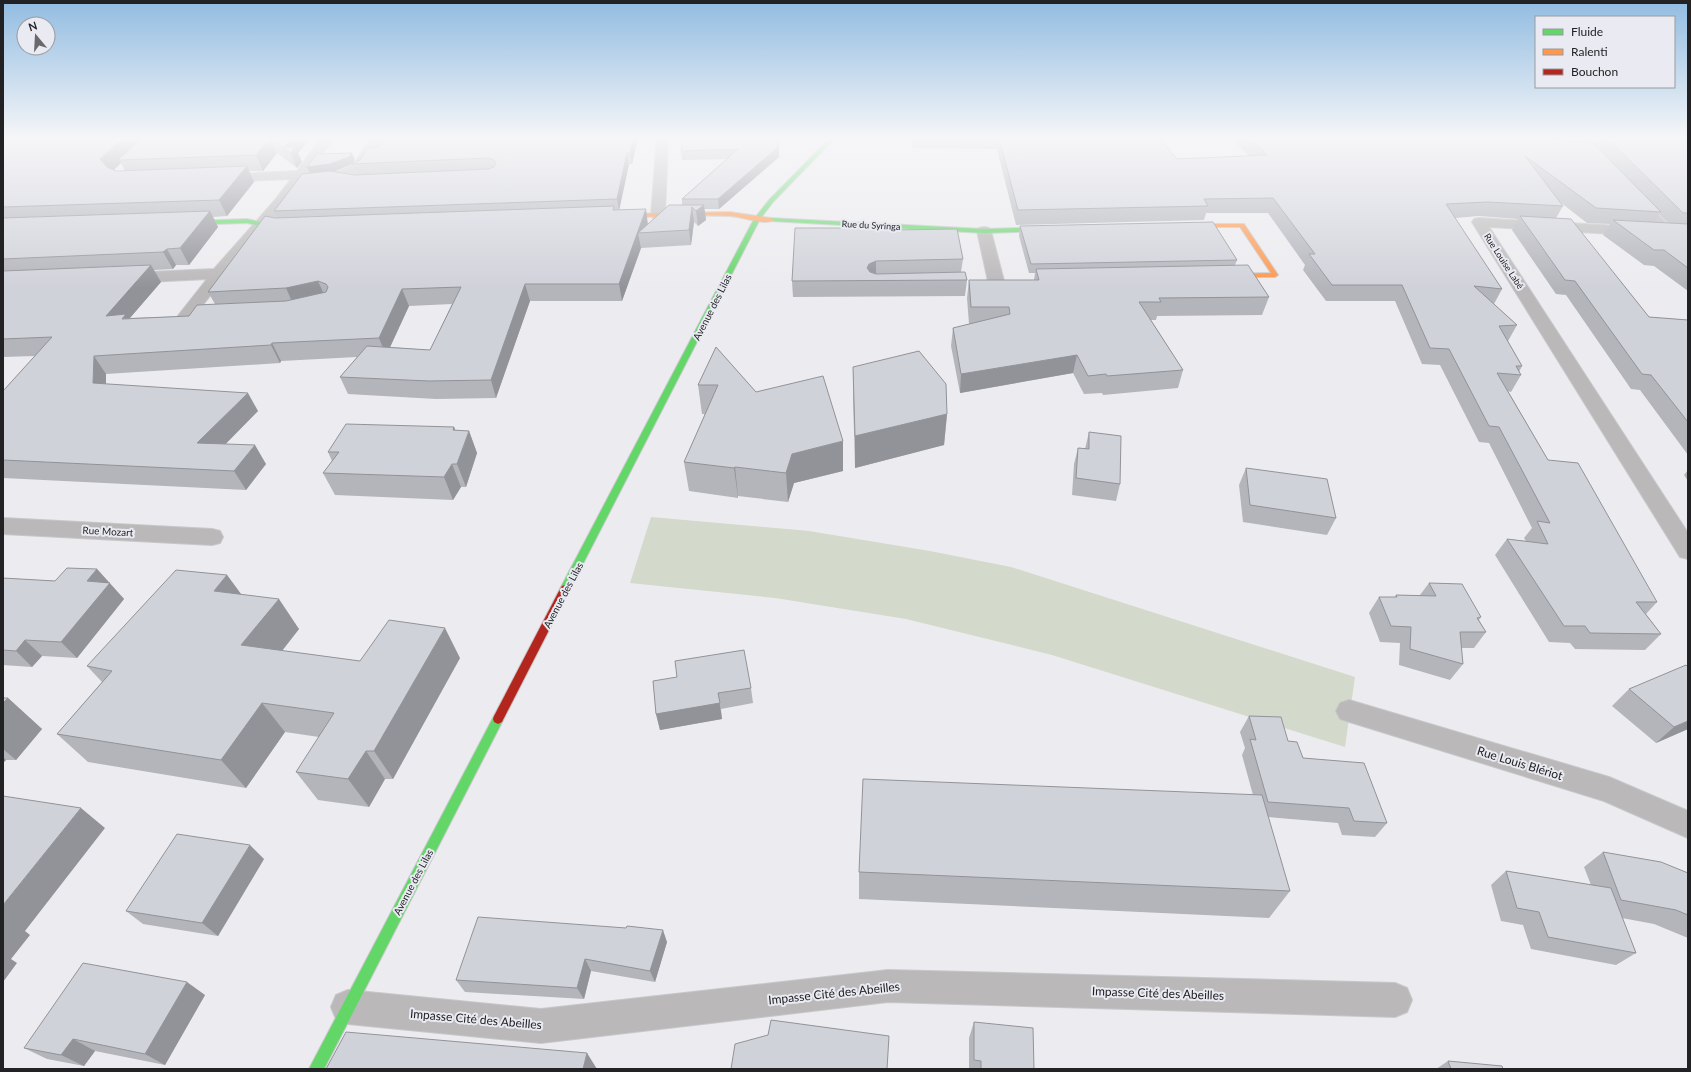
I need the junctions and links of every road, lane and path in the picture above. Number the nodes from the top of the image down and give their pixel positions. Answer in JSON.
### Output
{"nodes":[{"id":1,"x":290,"y":188,"type":"edge"},
{"id":2,"x":659,"y":188,"type":"edge"},
{"id":3,"x":784,"y":188,"type":"edge"},
{"id":4,"x":1625,"y":189,"type":"edge"},
{"id":5,"x":658,"y":215,"type":"junction"},
{"id":6,"x":610,"y":216,"type":"edge"},
{"id":7,"x":757,"y":219,"type":"junction"},
{"id":8,"x":176,"y":223,"type":"edge"},
{"id":9,"x":262,"y":224,"type":"junction"},
{"id":10,"x":1179,"y":227,"type":"edge"},
{"id":11,"x":301,"y":228,"type":"edge"},
{"id":12,"x":1062,"y":229,"type":"edge"},
{"id":13,"x":984,"y":231,"type":"junction"},
{"id":14,"x":219,"y":274,"type":"junction"},
{"id":15,"x":1219,"y":276,"type":"edge"},
{"id":16,"x":115,"y":278,"type":"edge"},
{"id":17,"x":997,"y":281,"type":"edge"},
{"id":18,"x":232,"y":315,"type":"edge"},
{"id":19,"x":3,"y":526,"type":"edge"},
{"id":20,"x":212,"y":537,"type":"dead end"},
{"id":21,"x":1688,"y":551,"type":"edge"},
{"id":22,"x":1349,"y":711,"type":"dead end"},
{"id":23,"x":1688,"y":825,"type":"edge"},
{"id":24,"x":1394,"y":1000,"type":"dead end"},
{"id":25,"x":348,"y":1007,"type":"junction"},
{"id":26,"x":316,"y":1069,"type":"edge"}],
"edges":[{"from":1,"to":9,"type":"street"},
{"from":2,"to":5,"type":"street"},
{"from":3,"to":7,"type":"street","name":"Avenue des Lilas"},
{"from":4,"to":21,"type":"street","name":"Rue Louise Labé"},
{"from":5,"to":6,"type":"street","name":"Rue du Syringa"},
{"from":5,"to":7,"type":"street","name":"Rue du Syringa"},
{"from":7,"to":13,"type":"street","name":"Rue du Syringa"},
{"from":7,"to":25,"type":"street","name":"Avenue des Lilas"},
{"from":8,"to":9,"type":"street"},
{"from":9,"to":11,"type":"street"},
{"from":9,"to":14,"type":"street"},
{"from":10,"to":15,"type":"street"},
{"from":12,"to":13,"type":"street","name":"Rue du Syringa"},
{"from":13,"to":17,"type":"street"},
{"from":14,"to":16,"type":"street"},
{"from":14,"to":18,"type":"street"},
{"from":19,"to":20,"type":"street","name":"Rue Mozart"},
{"from":22,"to":23,"type":"street","name":"Rue Louis Blériot"},
{"from":24,"to":25,"type":"street","name":"Impasse Cité des Abeilles"},
{"from":25,"to":26,"type":"street","name":"Avenue des Lilas"}]}
